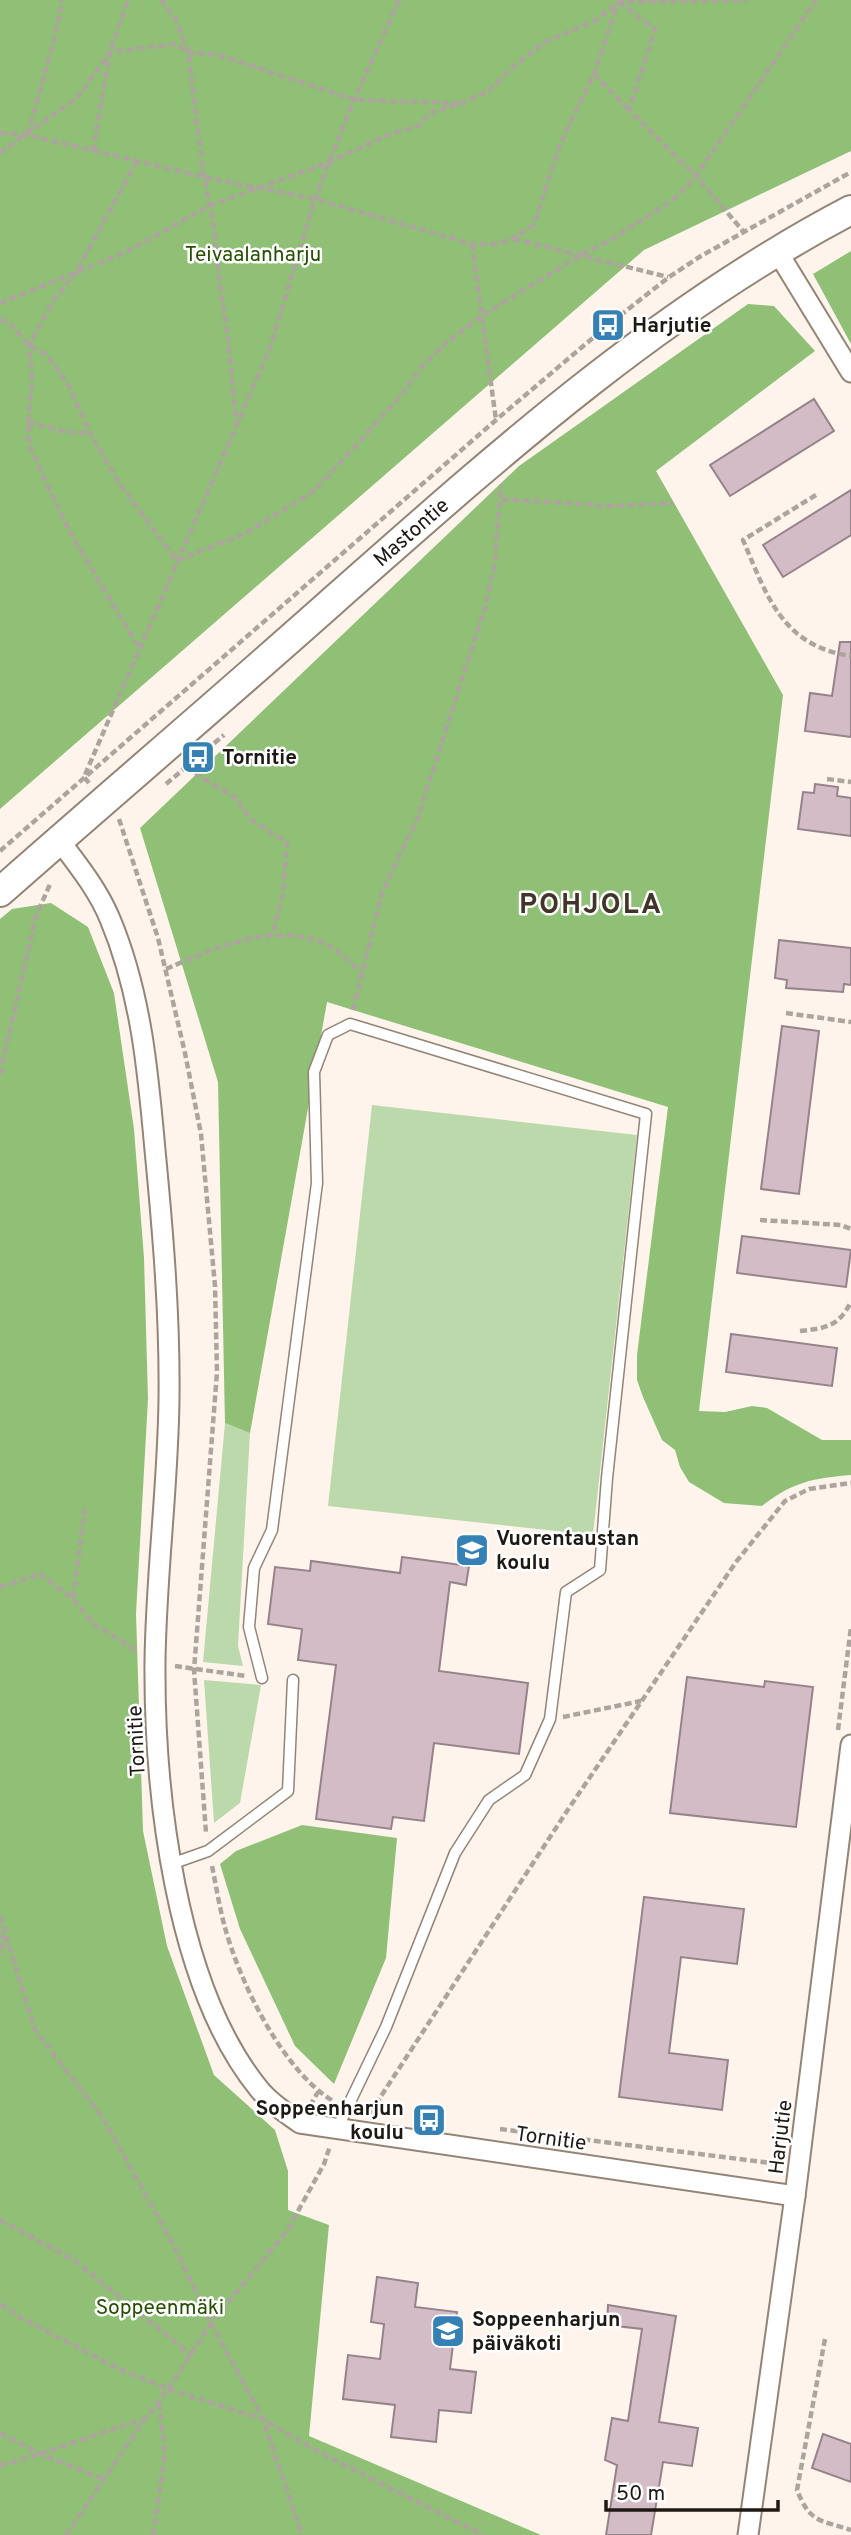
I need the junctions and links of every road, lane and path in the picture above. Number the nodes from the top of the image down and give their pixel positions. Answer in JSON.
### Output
{"nodes":[{"id":1,"x":61,"y":0,"type":"edge"},
{"id":2,"x":128,"y":0,"type":"edge"},
{"id":3,"x":161,"y":0,"type":"edge"},
{"id":4,"x":399,"y":0,"type":"edge"},
{"id":5,"x":748,"y":0,"type":"edge"},
{"id":6,"x":816,"y":0,"type":"edge"},
{"id":7,"x":619,"y":1,"type":"edge"},
{"id":8,"x":110,"y":52,"type":"junction"},
{"id":9,"x":188,"y":52,"type":"junction"},
{"id":10,"x":594,"y":74,"type":"junction"},
{"id":11,"x":355,"y":100,"type":"junction"},
{"id":12,"x":462,"y":103,"type":"junction"},
{"id":13,"x":629,"y":110,"type":"junction"},
{"id":14,"x":0,"y":133,"type":"edge"},
{"id":15,"x":28,"y":135,"type":"junction"},
{"id":16,"x":93,"y":151,"type":"junction"},
{"id":17,"x":0,"y":153,"type":"edge"},
{"id":18,"x":137,"y":161,"type":"junction"},
{"id":19,"x":330,"y":162,"type":"junction"},
{"id":20,"x":696,"y":176,"type":"junction"},
{"id":21,"x":204,"y":177,"type":"junction"},
{"id":22,"x":257,"y":187,"type":"junction"},
{"id":23,"x":315,"y":199,"type":"junction"},
{"id":24,"x":211,"y":205,"type":"junction"},
{"id":25,"x":851,"y":210,"type":"edge"},
{"id":26,"x":743,"y":231,"type":"dead end"},
{"id":27,"x":513,"y":238,"type":"junction"},
{"id":28,"x":472,"y":244,"type":"junction"},
{"id":29,"x":777,"y":251,"type":"junction"},
{"id":30,"x":579,"y":256,"type":"junction"},
{"id":31,"x":75,"y":274,"type":"junction"},
{"id":32,"x":668,"y":277,"type":"dead end"},
{"id":33,"x":0,"y":303,"type":"edge"},
{"id":34,"x":483,"y":315,"type":"junction"},
{"id":35,"x":0,"y":319,"type":"edge"},
{"id":36,"x":29,"y":345,"type":"junction"},
{"id":37,"x":851,"y":372,"type":"edge"},
{"id":38,"x":496,"y":420,"type":"dead end"},
{"id":39,"x":28,"y":422,"type":"junction"},
{"id":40,"x":236,"y":424,"type":"junction"},
{"id":41,"x":90,"y":433,"type":"junction"},
{"id":42,"x":500,"y":455,"type":"junction"},
{"id":43,"x":816,"y":495,"type":"dead end"},
{"id":44,"x":502,"y":499,"type":"junction"},
{"id":45,"x":673,"y":503,"type":"dead end"},
{"id":46,"x":177,"y":561,"type":"junction"},
{"id":47,"x":139,"y":649,"type":"junction"},
{"id":48,"x":851,"y":656,"type":"edge"},
{"id":49,"x":224,"y":735,"type":"dead end"},
{"id":50,"x":187,"y":766,"type":"junction"},
{"id":51,"x":181,"y":772,"type":"dead end"},
{"id":52,"x":827,"y":779,"type":"dead end"},
{"id":53,"x":851,"y":782,"type":"edge"},
{"id":54,"x":105,"y":802,"type":"junction"},
{"id":55,"x":59,"y":840,"type":"junction"},
{"id":56,"x":0,"y":892,"type":"edge"},
{"id":57,"x":36,"y":916,"type":"dead end"},
{"id":58,"x":273,"y":933,"type":"junction"},
{"id":59,"x":166,"y":969,"type":"junction"},
{"id":60,"x":362,"y":973,"type":"junction"},
{"id":61,"x":786,"y":1013,"type":"dead end"},
{"id":62,"x":851,"y":1022,"type":"edge"},
{"id":63,"x":350,"y":1024,"type":"junction"},
{"id":64,"x":0,"y":1074,"type":"edge"},
{"id":65,"x":760,"y":1220,"type":"dead end"},
{"id":66,"x":851,"y":1229,"type":"edge"},
{"id":67,"x":851,"y":1302,"type":"edge"},
{"id":68,"x":800,"y":1331,"type":"dead end"},
{"id":69,"x":851,"y":1483,"type":"edge"},
{"id":70,"x":85,"y":1508,"type":"dead end"},
{"id":71,"x":0,"y":1587,"type":"edge"},
{"id":72,"x":73,"y":1599,"type":"junction"},
{"id":73,"x":155,"y":1662,"type":"junction"},
{"id":74,"x":194,"y":1670,"type":"junction"},
{"id":75,"x":262,"y":1678,"type":"joint"},
{"id":76,"x":293,"y":1680,"type":"dead end"},
{"id":77,"x":641,"y":1701,"type":"junction"},
{"id":78,"x":550,"y":1719,"type":"junction"},
{"id":79,"x":851,"y":1745,"type":"edge"},
{"id":80,"x":208,"y":1851,"type":"junction"},
{"id":81,"x":171,"y":1864,"type":"junction"},
{"id":82,"x":0,"y":1916,"type":"edge"},
{"id":83,"x":0,"y":1935,"type":"edge"},
{"id":84,"x":5,"y":1939,"type":"junction"},
{"id":85,"x":0,"y":1955,"type":"edge"},
{"id":86,"x":346,"y":2108,"type":"junction"},
{"id":87,"x":370,"y":2113,"type":"junction"},
{"id":88,"x":382,"y":2114,"type":"dead end"},
{"id":89,"x":498,"y":2129,"type":"dead end"},
{"id":90,"x":337,"y":2130,"type":"junction"},
{"id":91,"x":783,"y":2165,"type":"dead end"},
{"id":92,"x":795,"y":2196,"type":"junction"},
{"id":93,"x":0,"y":2220,"type":"edge"},
{"id":94,"x":0,"y":2304,"type":"edge"},
{"id":95,"x":211,"y":2323,"type":"junction"},
{"id":96,"x":825,"y":2339,"type":"dead end"},
{"id":97,"x":191,"y":2355,"type":"junction"},
{"id":98,"x":168,"y":2389,"type":"junction"},
{"id":99,"x":159,"y":2401,"type":"junction"},
{"id":100,"x":263,"y":2419,"type":"junction"},
{"id":101,"x":144,"y":2420,"type":"junction"},
{"id":102,"x":0,"y":2433,"type":"edge"},
{"id":103,"x":43,"y":2455,"type":"junction"},
{"id":104,"x":0,"y":2465,"type":"edge"},
{"id":105,"x":104,"y":2479,"type":"junction"},
{"id":106,"x":851,"y":2530,"type":"edge"},
{"id":107,"x":66,"y":2535,"type":"edge"},
{"id":108,"x":153,"y":2535,"type":"edge"},
{"id":109,"x":302,"y":2535,"type":"edge"},
{"id":110,"x":483,"y":2535,"type":"edge"},
{"id":111,"x":748,"y":2535,"type":"edge"}],
"edges":[{"from":1,"to":15,"type":"path"},
{"from":2,"to":8,"type":"path"},
{"from":3,"to":9,"type":"path"},
{"from":4,"to":11,"type":"path"},
{"from":5,"to":7,"type":"path"},
{"from":6,"to":20,"type":"path"},
{"from":7,"to":10,"type":"path"},
{"from":7,"to":12,"type":"path"},
{"from":7,"to":13,"type":"path"},
{"from":8,"to":9,"type":"path"},
{"from":8,"to":15,"type":"path"},
{"from":8,"to":16,"type":"path"},
{"from":9,"to":11,"type":"path"},
{"from":9,"to":21,"type":"path"},
{"from":10,"to":13,"type":"path"},
{"from":10,"to":27,"type":"path"},
{"from":11,"to":12,"type":"path"},
{"from":11,"to":19,"type":"path"},
{"from":12,"to":19,"type":"path"},
{"from":13,"to":20,"type":"path"},
{"from":14,"to":15,"type":"path"},
{"from":15,"to":16,"type":"path"},
{"from":15,"to":17,"type":"path"},
{"from":16,"to":18,"type":"path"},
{"from":18,"to":21,"type":"path"},
{"from":18,"to":31,"type":"path"},
{"from":19,"to":22,"type":"path"},
{"from":19,"to":23,"type":"path"},
{"from":20,"to":26,"type":"path"},
{"from":20,"to":30,"type":"path"},
{"from":21,"to":22,"type":"path"},
{"from":21,"to":24,"type":"path"},
{"from":22,"to":23,"type":"path"},
{"from":22,"to":24,"type":"path"},
{"from":23,"to":28,"type":"path"},
{"from":23,"to":40,"type":"path"},
{"from":24,"to":31,"type":"path"},
{"from":24,"to":40,"type":"path"},
{"from":25,"to":29,"type":"main road","name":"Mastontie"},
{"from":27,"to":28,"type":"path"},
{"from":27,"to":30,"type":"path"},
{"from":28,"to":34,"type":"path"},
{"from":29,"to":37,"type":"street"},
{"from":29,"to":42,"type":"main road","name":"Mastontie"},
{"from":30,"to":32,"type":"path"},
{"from":30,"to":34,"type":"path"},
{"from":31,"to":33,"type":"path"},
{"from":31,"to":36,"type":"path"},
{"from":34,"to":38,"type":"path"},
{"from":34,"to":46,"type":"path"},
{"from":35,"to":36,"type":"path"},
{"from":36,"to":39,"type":"path"},
{"from":36,"to":41,"type":"path"},
{"from":39,"to":41,"type":"path"},
{"from":39,"to":47,"type":"path"},
{"from":40,"to":46,"type":"path"},
{"from":41,"to":46,"type":"path"},
{"from":42,"to":44,"type":"path"},
{"from":42,"to":54,"type":"main road","name":"Mastontie"},
{"from":43,"to":48,"type":"path"},
{"from":44,"to":45,"type":"path"},
{"from":44,"to":60,"type":"path"},
{"from":46,"to":47,"type":"path"},
{"from":47,"to":54,"type":"path"},
{"from":49,"to":50,"type":"path"},
{"from":50,"to":51,"type":"path"},
{"from":50,"to":58,"type":"path"},
{"from":52,"to":53,"type":"path"},
{"from":54,"to":55,"type":"main road","name":"Mastontie"},
{"from":54,"to":59,"type":"path"},
{"from":55,"to":56,"type":"main road","name":"Mastontie"},
{"from":55,"to":73,"type":"street","name":"Tornitie"},
{"from":57,"to":64,"type":"path"},
{"from":58,"to":59,"type":"path"},
{"from":58,"to":60,"type":"path"},
{"from":59,"to":74,"type":"path"},
{"from":60,"to":63,"type":"path"},
{"from":61,"to":62,"type":"path"},
{"from":63,"to":75,"type":"lane"},
{"from":63,"to":78,"type":"lane"},
{"from":65,"to":66,"type":"path"},
{"from":67,"to":68,"type":"path"},
{"from":69,"to":77,"type":"path"},
{"from":70,"to":72,"type":"path"},
{"from":71,"to":72,"type":"path"},
{"from":72,"to":73,"type":"path"},
{"from":73,"to":74,"type":"path"},
{"from":73,"to":81,"type":"street","name":"Tornitie"},
{"from":74,"to":75,"type":"path"},
{"from":74,"to":80,"type":"path"},
{"from":76,"to":80,"type":"lane"},
{"from":77,"to":78,"type":"path"},
{"from":77,"to":87,"type":"path"},
{"from":78,"to":86,"type":"lane"},
{"from":79,"to":92,"type":"street","name":"Harjutie"},
{"from":80,"to":81,"type":"lane"},
{"from":80,"to":86,"type":"path"},
{"from":81,"to":90,"type":"street","name":"Tornitie"},
{"from":82,"to":84,"type":"path"},
{"from":83,"to":84,"type":"path"},
{"from":84,"to":85,"type":"path"},
{"from":84,"to":95,"type":"path"},
{"from":86,"to":87,"type":"path"},
{"from":86,"to":90,"type":"lane"},
{"from":87,"to":88,"type":"path"},
{"from":89,"to":91,"type":"path"},
{"from":90,"to":92,"type":"street","name":"Tornitie"},
{"from":90,"to":95,"type":"path"},
{"from":92,"to":111,"type":"street","name":"Harjutie"},
{"from":93,"to":97,"type":"path"},
{"from":94,"to":98,"type":"path"},
{"from":95,"to":97,"type":"path"},
{"from":95,"to":100,"type":"path"},
{"from":96,"to":106,"type":"path"},
{"from":97,"to":98,"type":"path"},
{"from":98,"to":99,"type":"path"},
{"from":98,"to":100,"type":"path"},
{"from":99,"to":101,"type":"path"},
{"from":99,"to":108,"type":"path"},
{"from":100,"to":109,"type":"path"},
{"from":100,"to":110,"type":"path"},
{"from":101,"to":103,"type":"path"},
{"from":101,"to":105,"type":"path"},
{"from":102,"to":103,"type":"path"},
{"from":103,"to":104,"type":"path"},
{"from":103,"to":105,"type":"path"},
{"from":105,"to":107,"type":"path"}]}
